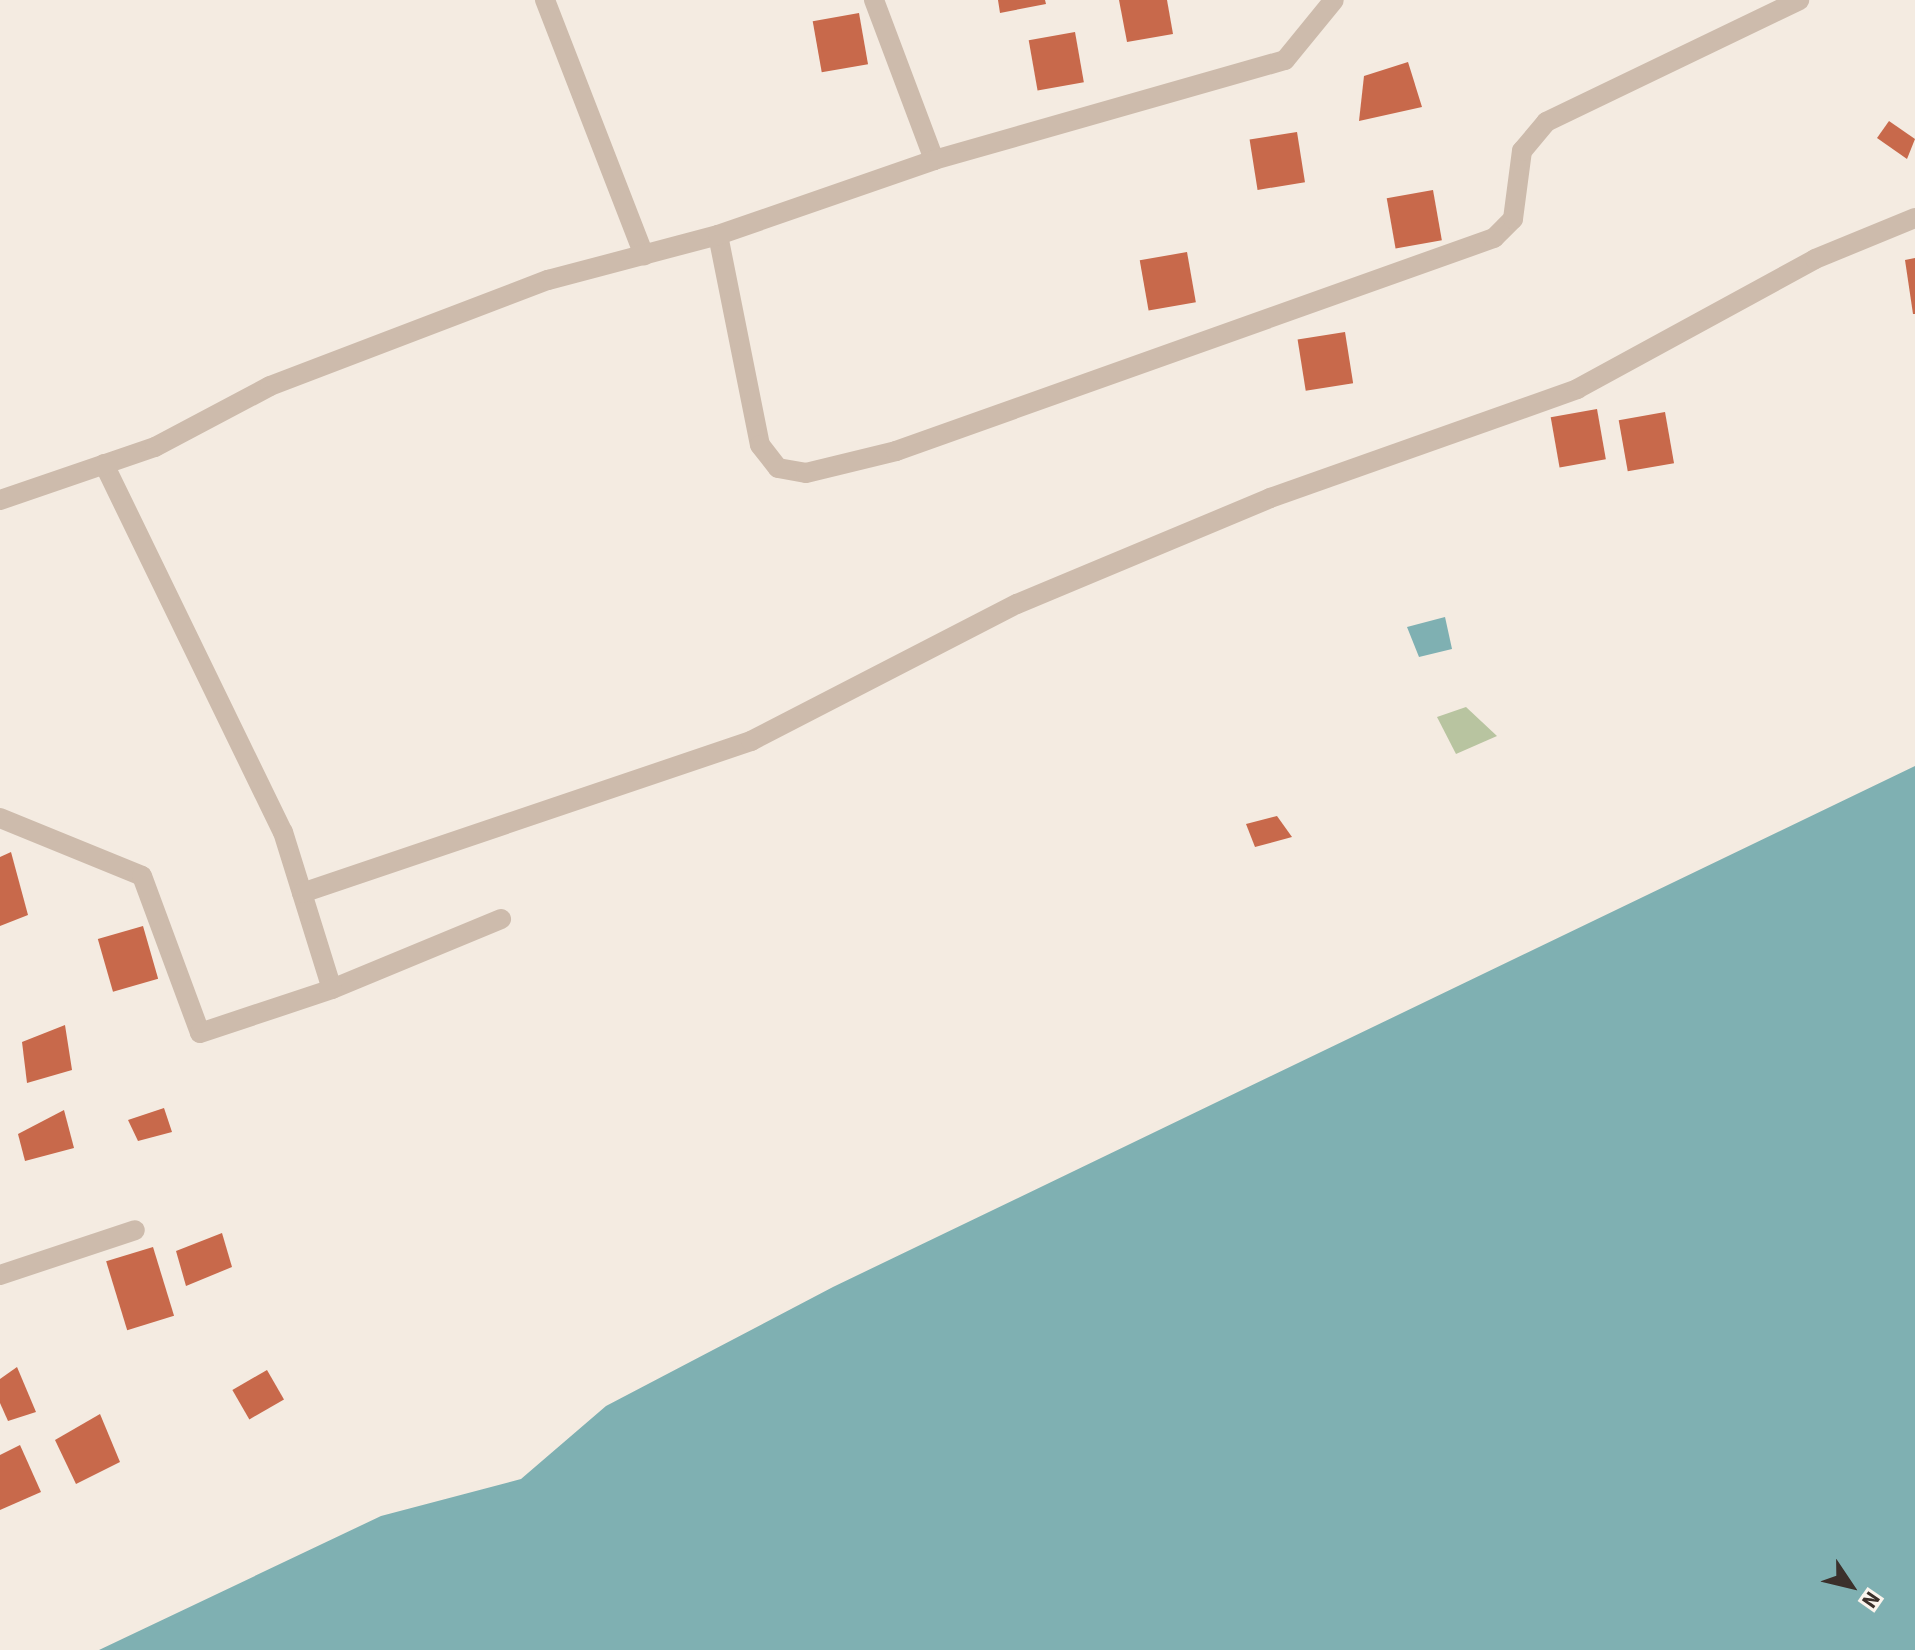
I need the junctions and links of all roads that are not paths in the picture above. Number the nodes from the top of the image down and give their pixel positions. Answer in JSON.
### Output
{"nodes":[{"id":1,"x":545,"y":0,"type":"edge"},
{"id":2,"x":874,"y":0,"type":"edge"},
{"id":3,"x":1334,"y":0,"type":"edge"},
{"id":4,"x":1799,"y":0,"type":"edge"},
{"id":5,"x":934,"y":160,"type":"junction"},
{"id":6,"x":1915,"y":218,"type":"edge"},
{"id":7,"x":718,"y":235,"type":"junction"},
{"id":8,"x":644,"y":255,"type":"junction"},
{"id":9,"x":104,"y":464,"type":"junction"},
{"id":10,"x":0,"y":500,"type":"edge"},
{"id":11,"x":0,"y":818,"type":"edge"},
{"id":12,"x":302,"y":893,"type":"junction"},
{"id":13,"x":501,"y":919,"type":"dead end"},
{"id":14,"x":332,"y":989,"type":"junction"},
{"id":15,"x":135,"y":1230,"type":"dead end"},
{"id":16,"x":0,"y":1275,"type":"edge"}],
"edges":[{"from":1,"to":8,"type":"street"},
{"from":2,"to":5,"type":"street"},
{"from":3,"to":5,"type":"street"},
{"from":4,"to":7,"type":"street"},
{"from":5,"to":7,"type":"street"},
{"from":6,"to":12,"type":"street"},
{"from":7,"to":8,"type":"street"},
{"from":8,"to":9,"type":"street"},
{"from":9,"to":10,"type":"street"},
{"from":9,"to":12,"type":"street"},
{"from":11,"to":14,"type":"street"},
{"from":12,"to":14,"type":"street"},
{"from":13,"to":14,"type":"street"},
{"from":15,"to":16,"type":"street"}]}
